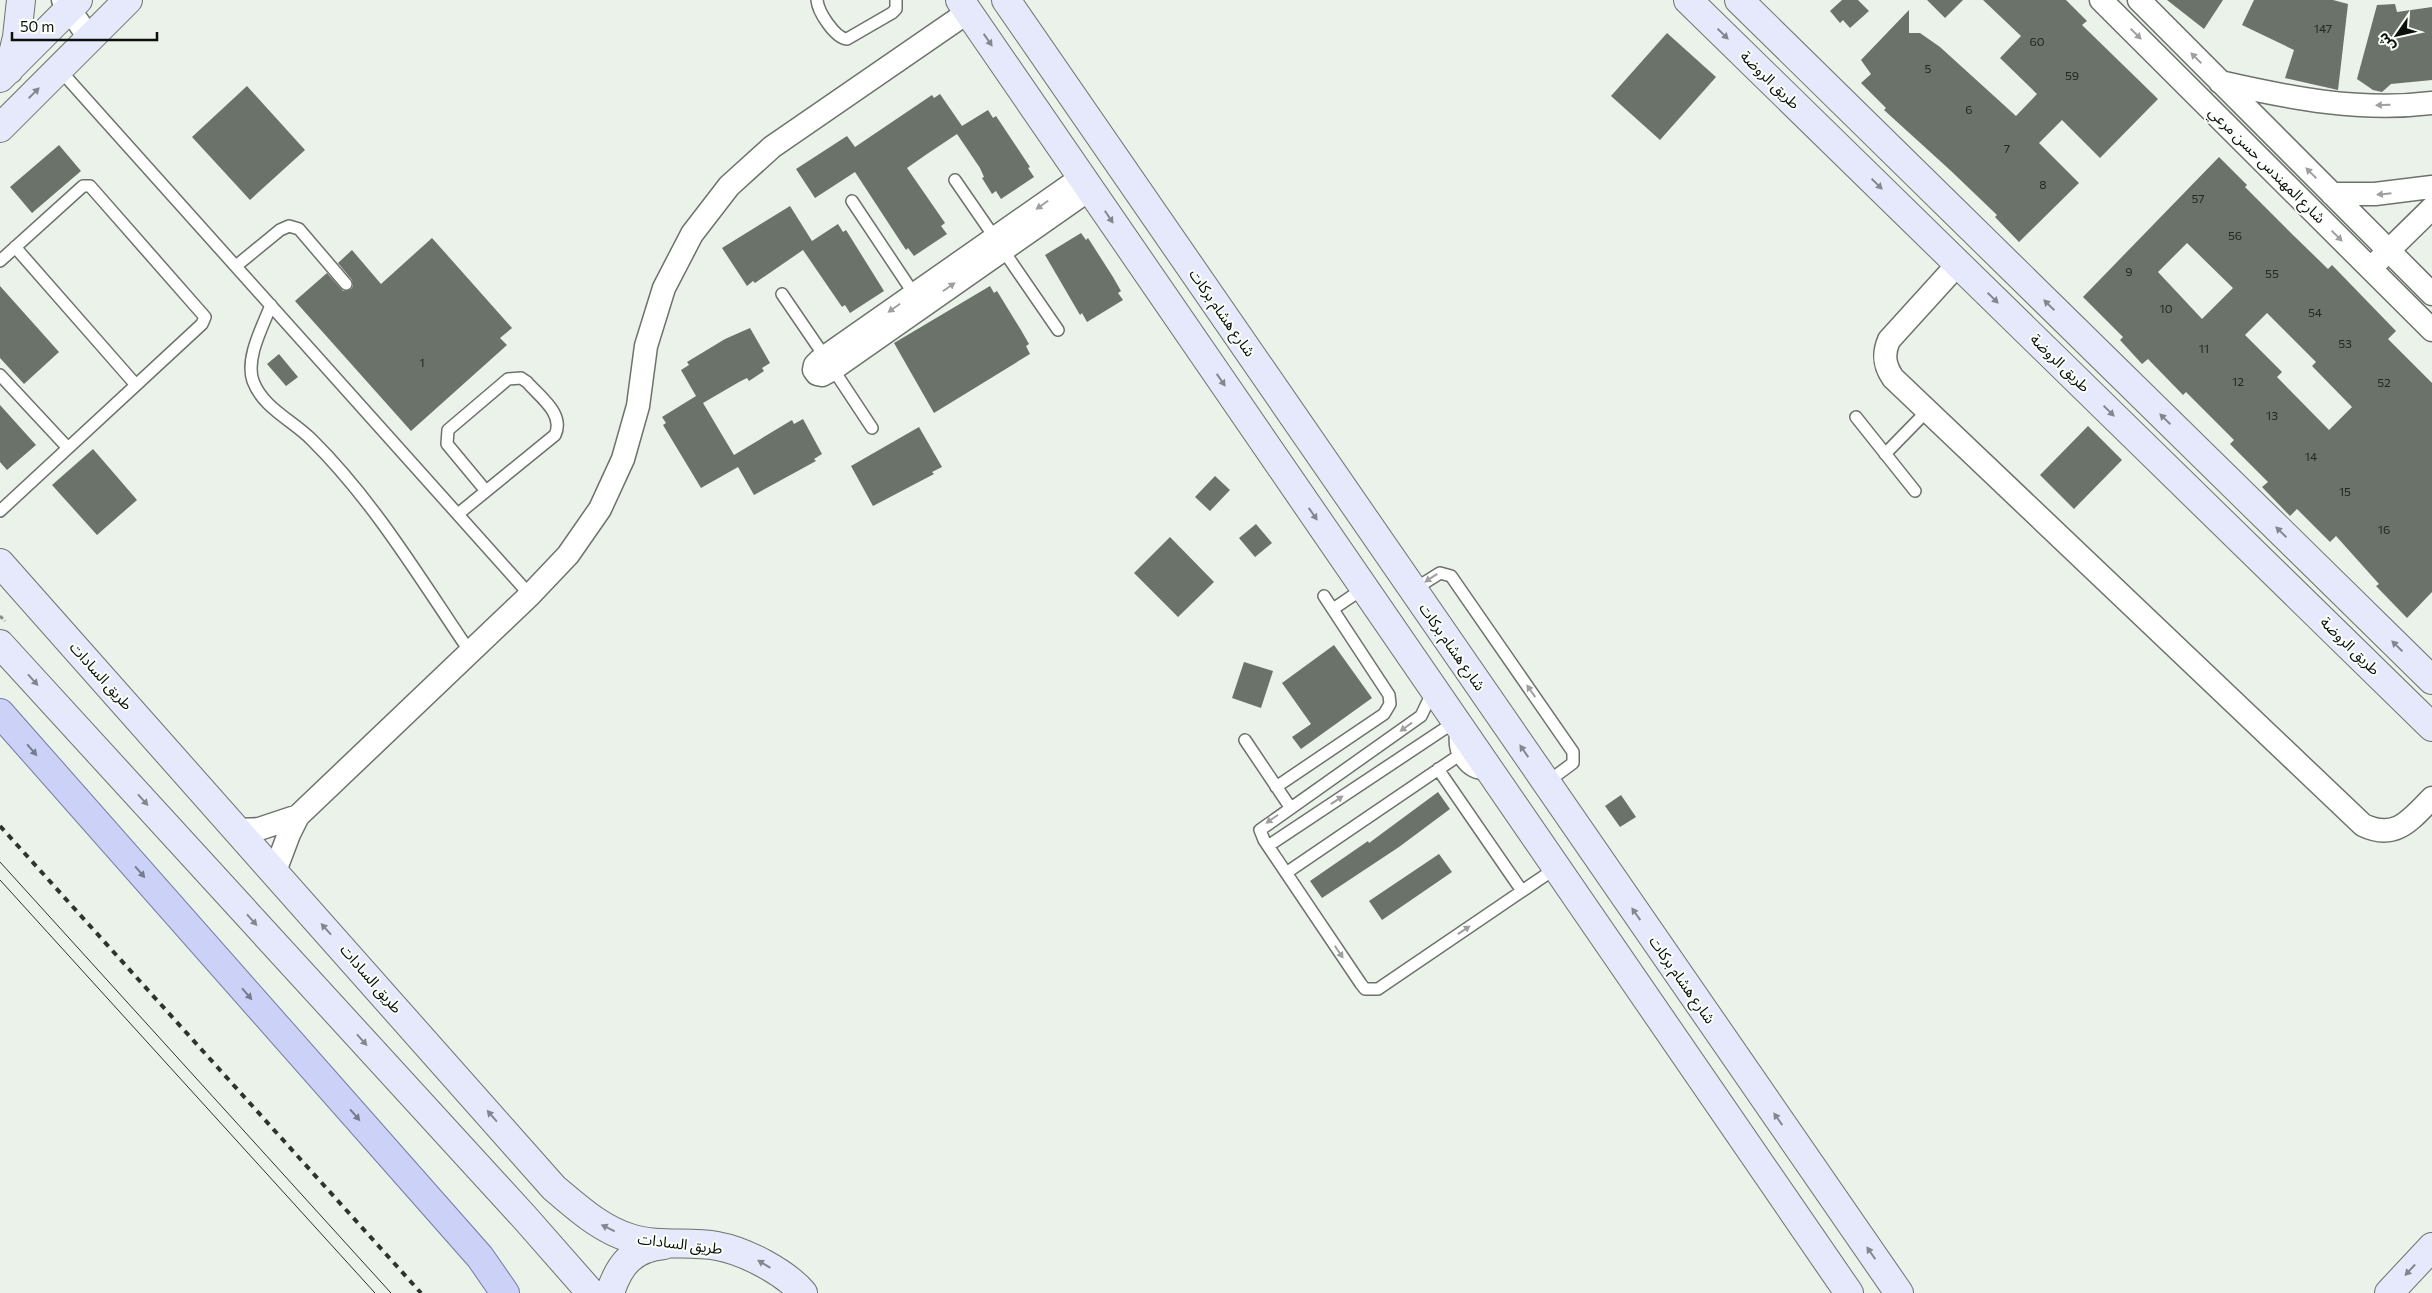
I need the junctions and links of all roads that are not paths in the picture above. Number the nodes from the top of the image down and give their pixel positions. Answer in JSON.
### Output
{"nodes":[{"id":1,"x":22,"y":0,"type":"edge"},
{"id":2,"x":817,"y":0,"type":"edge"},
{"id":3,"x":896,"y":0,"type":"edge"},
{"id":4,"x":1006,"y":0,"type":"edge"},
{"id":5,"x":1688,"y":0,"type":"edge"},
{"id":6,"x":1739,"y":0,"type":"edge"},
{"id":7,"x":2101,"y":0,"type":"edge"},
{"id":8,"x":2138,"y":0,"type":"edge"},
{"id":9,"x":70,"y":3,"type":"edge"},
{"id":10,"x":119,"y":3,"type":"edge"},
{"id":11,"x":964,"y":6,"type":"edge"},
{"id":12,"x":90,"y":38,"type":"junction"},
{"id":13,"x":59,"y":69,"type":"junction"},
{"id":14,"x":4,"y":74,"type":"edge"},
{"id":15,"x":2220,"y":82,"type":"junction"},
{"id":16,"x":2432,"y":103,"type":"edge"},
{"id":17,"x":0,"y":128,"type":"edge"},
{"id":18,"x":1869,"y":128,"type":"junction"},
{"id":19,"x":1848,"y":156,"type":"junction"},
{"id":20,"x":955,"y":180,"type":"dead end"},
{"id":21,"x":1086,"y":183,"type":"junction"},
{"id":22,"x":2432,"y":187,"type":"edge"},
{"id":23,"x":1933,"y":190,"type":"junction"},
{"id":24,"x":2332,"y":194,"type":"junction"},
{"id":25,"x":852,"y":201,"type":"dead end"},
{"id":26,"x":2432,"y":208,"type":"edge"},
{"id":27,"x":1909,"y":216,"type":"junction"},
{"id":28,"x":999,"y":244,"type":"junction"},
{"id":29,"x":15,"y":247,"type":"junction"},
{"id":30,"x":2389,"y":251,"type":"junction"},
{"id":31,"x":0,"y":261,"type":"edge"},
{"id":32,"x":1958,"y":264,"type":"junction"},
{"id":33,"x":236,"y":266,"type":"junction"},
{"id":34,"x":2371,"y":269,"type":"junction"},
{"id":35,"x":346,"y":284,"type":"dead end"},
{"id":36,"x":782,"y":294,"type":"dead end"},
{"id":37,"x":914,"y":294,"type":"junction"},
{"id":38,"x":2432,"y":294,"type":"edge"},
{"id":39,"x":271,"y":305,"type":"junction"},
{"id":40,"x":1058,"y":330,"type":"dead end"},
{"id":41,"x":2432,"y":330,"type":"edge"},
{"id":42,"x":1237,"y":334,"type":"junction"},
{"id":43,"x":1206,"y":358,"type":"junction"},
{"id":44,"x":829,"y":363,"type":"junction"},
{"id":45,"x":0,"y":374,"type":"edge"},
{"id":46,"x":136,"y":385,"type":"junction"},
{"id":47,"x":1928,"y":410,"type":"junction"},
{"id":48,"x":1856,"y":417,"type":"dead end"},
{"id":49,"x":872,"y":428,"type":"dead end"},
{"id":50,"x":68,"y":448,"type":"junction"},
{"id":51,"x":1885,"y":454,"type":"junction"},
{"id":52,"x":486,"y":491,"type":"junction"},
{"id":53,"x":1915,"y":492,"type":"dead end"},
{"id":54,"x":0,"y":511,"type":"edge"},
{"id":55,"x":458,"y":514,"type":"junction"},
{"id":56,"x":0,"y":563,"type":"edge"},
{"id":57,"x":1364,"y":588,"type":"junction"},
{"id":58,"x":1413,"y":590,"type":"junction"},
{"id":59,"x":530,"y":595,"type":"junction"},
{"id":60,"x":1324,"y":596,"type":"dead end"},
{"id":61,"x":1333,"y":609,"type":"junction"},
{"id":62,"x":0,"y":644,"type":"edge"},
{"id":63,"x":470,"y":652,"type":"junction"},
{"id":64,"x":2432,"y":680,"type":"edge"},
{"id":65,"x":1433,"y":689,"type":"junction"},
{"id":66,"x":0,"y":713,"type":"edge"},
{"id":67,"x":1456,"y":723,"type":"junction"},
{"id":68,"x":2432,"y":727,"type":"edge"},
{"id":69,"x":1245,"y":740,"type":"dead end"},
{"id":70,"x":1458,"y":756,"type":"junction"},
{"id":71,"x":1438,"y":769,"type":"junction"},
{"id":72,"x":1492,"y":774,"type":"junction"},
{"id":73,"x":1546,"y":782,"type":"junction"},
{"id":74,"x":1276,"y":787,"type":"junction"},
{"id":75,"x":2432,"y":798,"type":"edge"},
{"id":76,"x":1290,"y":807,"type":"junction"},
{"id":77,"x":298,"y":816,"type":"junction"},
{"id":78,"x":239,"y":830,"type":"junction"},
{"id":79,"x":1268,"y":846,"type":"junction"},
{"id":80,"x":1556,"y":868,"type":"junction"},
{"id":81,"x":275,"y":871,"type":"junction"},
{"id":82,"x":1286,"y":873,"type":"junction"},
{"id":83,"x":1522,"y":891,"type":"junction"},
{"id":84,"x":1721,"y":1036,"type":"junction"},
{"id":85,"x":1688,"y":1059,"type":"junction"},
{"id":86,"x":554,"y":1188,"type":"junction"},
{"id":87,"x":526,"y":1219,"type":"junction"},
{"id":88,"x":673,"y":1244,"type":"junction"},
{"id":89,"x":2432,"y":1247,"type":"edge"},
{"id":90,"x":505,"y":1293,"type":"edge"},
{"id":91,"x":591,"y":1293,"type":"edge"},
{"id":92,"x":610,"y":1293,"type":"edge"},
{"id":93,"x":803,"y":1293,"type":"edge"},
{"id":94,"x":1849,"y":1293,"type":"edge"},
{"id":95,"x":1899,"y":1293,"type":"edge"},
{"id":96,"x":2389,"y":1293,"type":"edge"}],
"edges":[{"from":1,"to":14,"type":"street"},
{"from":2,"to":3,"type":"lane"},
{"from":4,"to":42,"type":"street","name":"شارع هشام بركات"},
{"from":5,"to":19,"type":"street","name":"طريق الروضة","one_way":true},
{"from":6,"to":18,"type":"street"},
{"from":7,"to":34,"type":"street","name":"شارع المهندس حسن مرعي","one_way":true},
{"from":15,"to":8,"type":"street","name":"شارع المهندس حسن مرعي","one_way":true},
{"from":9,"to":12,"type":"street"},
{"from":9,"to":14,"type":"street"},
{"from":10,"to":12,"type":"street"},
{"from":11,"to":21,"type":"street","one_way":true},
{"from":11,"to":59,"type":"street"},
{"from":12,"to":13,"type":"street"},
{"from":17,"to":13,"type":"street","one_way":true},
{"from":13,"to":33,"type":"lane"},
{"from":16,"to":15,"type":"street","one_way":true},
{"from":24,"to":15,"type":"street","name":"شارع المهندس حسن مرعي","one_way":true},
{"from":18,"to":19,"type":"street"},
{"from":18,"to":23,"type":"street"},
{"from":19,"to":27,"type":"street","name":"طريق الروضة","one_way":true},
{"from":20,"to":28,"type":"lane"},
{"from":21,"to":28,"type":"street"},
{"from":21,"to":43,"type":"street","one_way":true},
{"from":22,"to":24,"type":"street","one_way":true},
{"from":23,"to":27,"type":"street"},
{"from":64,"to":23,"type":"street","one_way":true},
{"from":24,"to":30,"type":"street","name":"شارع المهندس حسن مرعي"},
{"from":25,"to":37,"type":"lane"},
{"from":26,"to":30,"type":"street"},
{"from":27,"to":32,"type":"street","name":"طريق الروضة"},
{"from":28,"to":37,"type":"street"},
{"from":28,"to":40,"type":"lane"},
{"from":44,"to":28,"type":"street","one_way":true},
{"from":29,"to":31,"type":"lane"},
{"from":29,"to":46,"type":"lane"},
{"from":29,"to":46,"type":"lane"},
{"from":30,"to":34,"type":"street"},
{"from":30,"to":38,"type":"street","name":"شارع المهندس حسن مرعي"},
{"from":32,"to":47,"type":"street"},
{"from":32,"to":68,"type":"street","name":"طريق الروضة","one_way":true},
{"from":33,"to":35,"type":"lane"},
{"from":33,"to":39,"type":"lane"},
{"from":34,"to":41,"type":"street","name":"شارع المهندس حسن مرعي"},
{"from":36,"to":44,"type":"lane"},
{"from":37,"to":44,"type":"street","one_way":true},
{"from":39,"to":55,"type":"lane"},
{"from":39,"to":63,"type":"lane"},
{"from":42,"to":43,"type":"street"},
{"from":42,"to":58,"type":"street","name":"شارع هشام بركات"},
{"from":43,"to":57,"type":"street","one_way":true},
{"from":44,"to":49,"type":"lane"},
{"from":45,"to":50,"type":"lane"},
{"from":46,"to":50,"type":"lane"},
{"from":47,"to":51,"type":"lane"},
{"from":47,"to":75,"type":"street"},
{"from":48,"to":51,"type":"lane"},
{"from":50,"to":54,"type":"lane"},
{"from":51,"to":53,"type":"lane"},
{"from":52,"to":52,"type":"lane"},
{"from":52,"to":55,"type":"lane"},
{"from":55,"to":59,"type":"lane"},
{"from":56,"to":78,"type":"street","name":"طريق السادات"},
{"from":57,"to":61,"type":"lane"},
{"from":57,"to":65,"type":"street"},
{"from":73,"to":58,"type":"street","name":"شارع هشام بركات","one_way":true},
{"from":73,"to":58,"type":"lane","one_way":true},
{"from":59,"to":63,"type":"street"},
{"from":60,"to":61,"type":"lane"},
{"from":61,"to":74,"type":"lane"},
{"from":62,"to":87,"type":"street","one_way":true},
{"from":63,"to":77,"type":"street"},
{"from":65,"to":67,"type":"street"},
{"from":65,"to":76,"type":"lane","one_way":true},
{"from":66,"to":90,"type":"main road","one_way":true},
{"from":67,"to":70,"type":"lane"},
{"from":67,"to":72,"type":"street"},
{"from":79,"to":67,"type":"lane","one_way":true},
{"from":69,"to":74,"type":"lane"},
{"from":70,"to":71,"type":"lane"},
{"from":70,"to":72,"type":"lane"},
{"from":71,"to":82,"type":"lane"},
{"from":71,"to":83,"type":"lane"},
{"from":72,"to":80,"type":"street"},
{"from":84,"to":73,"type":"street","name":"شارع هشام بركات","one_way":true},
{"from":74,"to":76,"type":"lane"},
{"from":76,"to":79,"type":"lane","one_way":true},
{"from":77,"to":78,"type":"street"},
{"from":77,"to":81,"type":"street"},
{"from":78,"to":81,"type":"street","name":"طريق السادات"},
{"from":79,"to":82,"type":"lane"},
{"from":80,"to":83,"type":"lane"},
{"from":80,"to":85,"type":"street"},
{"from":86,"to":81,"type":"street","name":"طريق السادات","one_way":true},
{"from":82,"to":83,"type":"lane","one_way":true},
{"from":84,"to":85,"type":"street"},
{"from":95,"to":84,"type":"street","name":"شارع هشام بركات","one_way":true},
{"from":85,"to":94,"type":"street"},
{"from":86,"to":87,"type":"street"},
{"from":88,"to":86,"type":"street","name":"طريق السادات","one_way":true},
{"from":87,"to":91,"type":"street"},
{"from":88,"to":92,"type":"street"},
{"from":93,"to":88,"type":"street","name":"طريق السادات","one_way":true},
{"from":89,"to":96,"type":"street","one_way":true}]}
